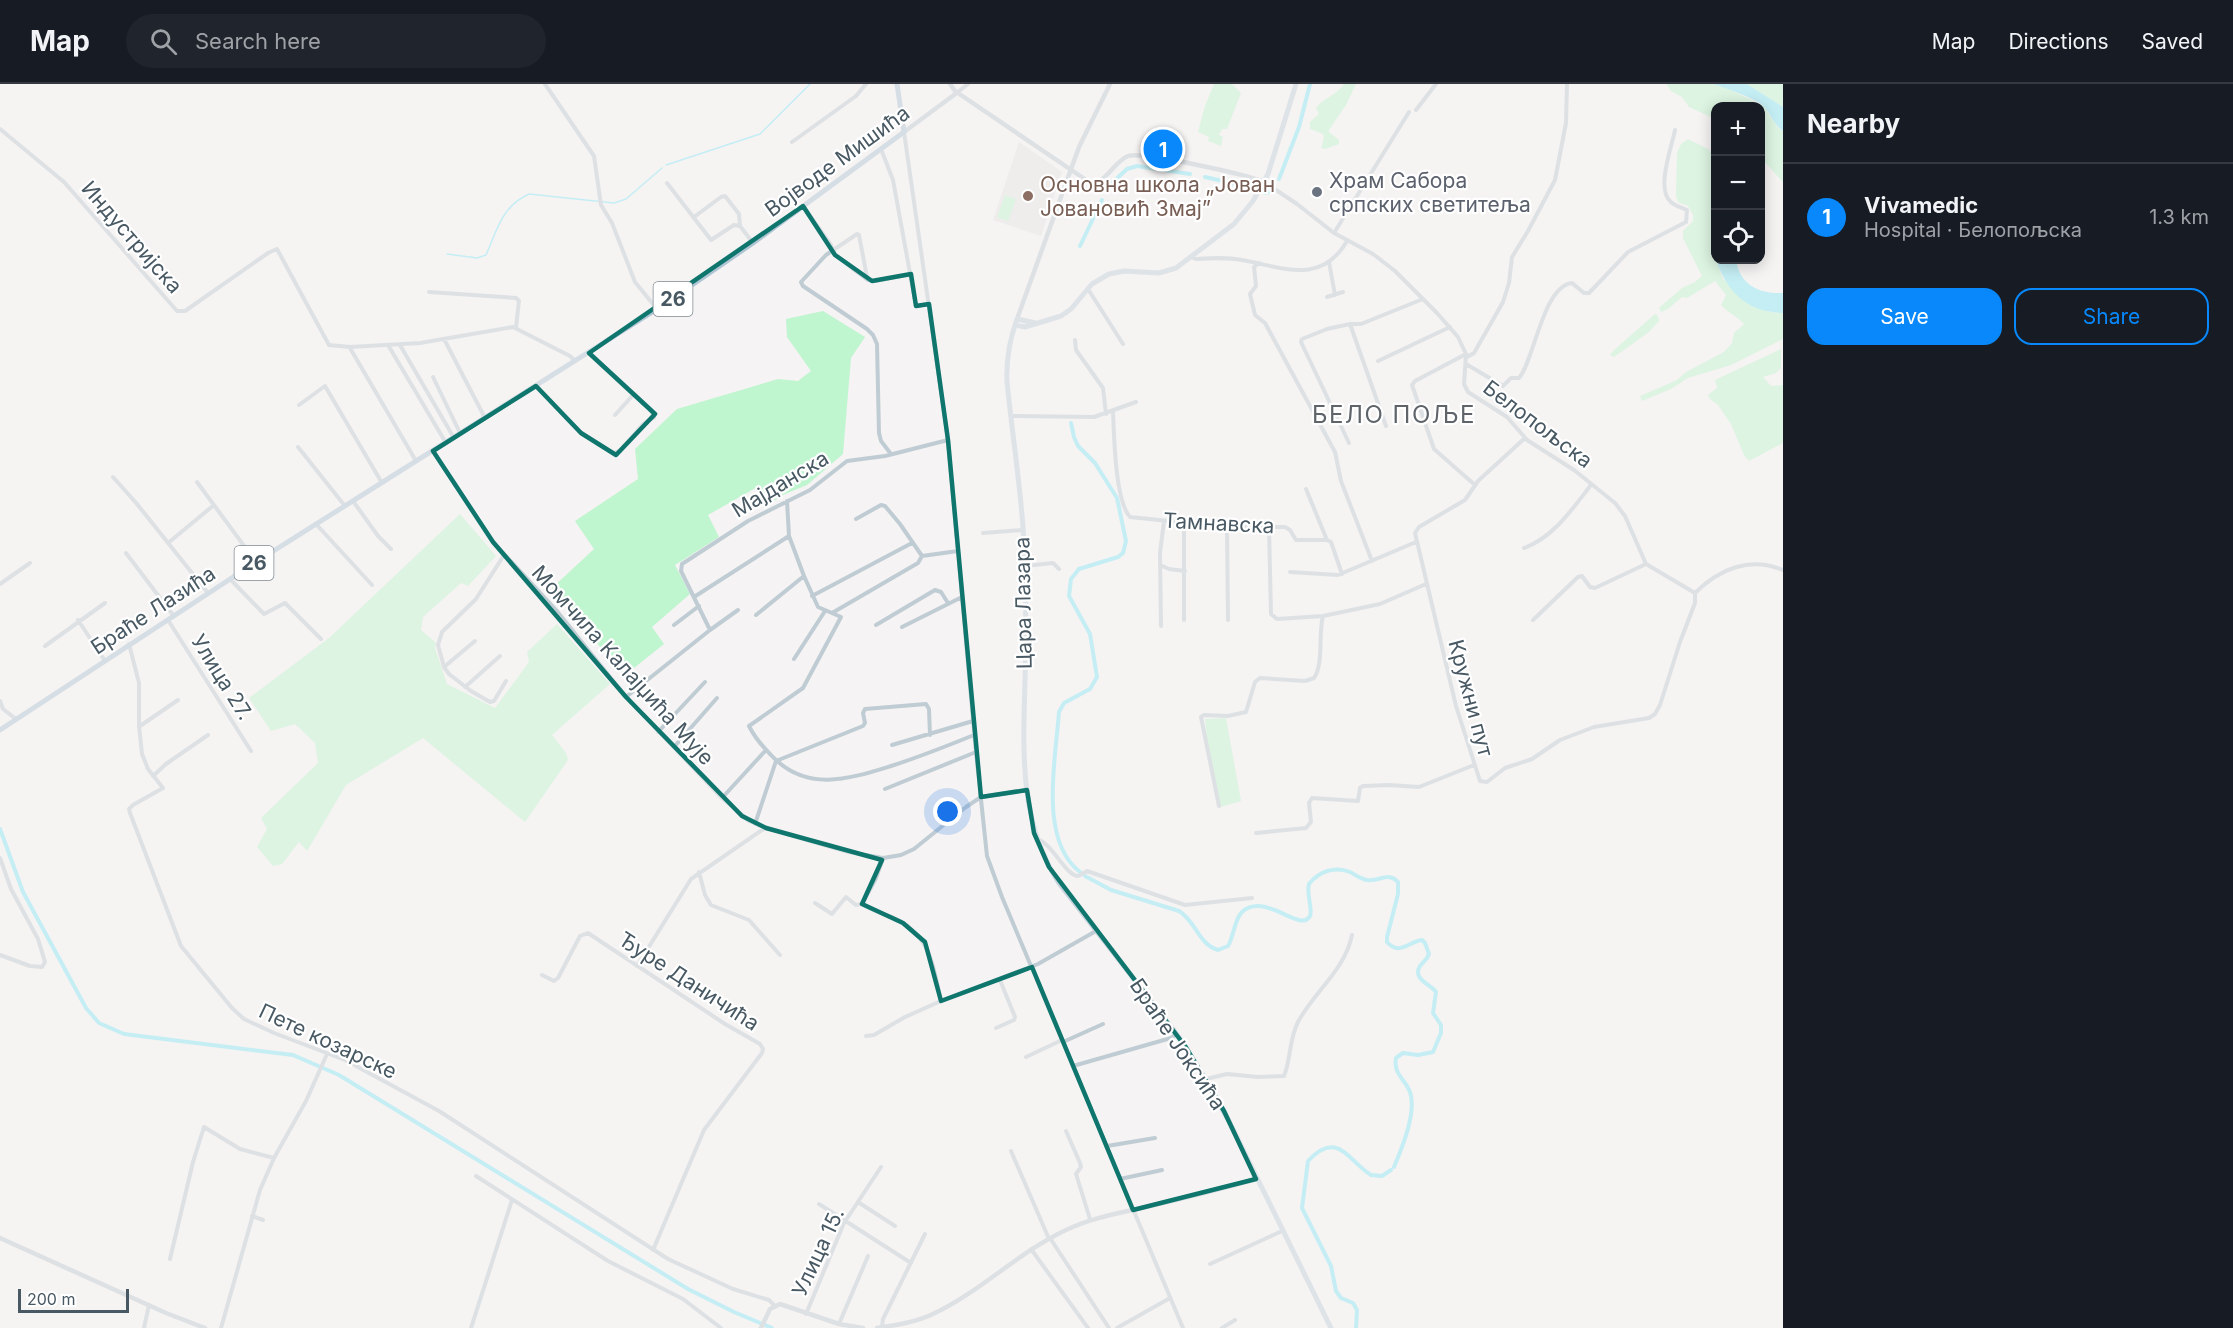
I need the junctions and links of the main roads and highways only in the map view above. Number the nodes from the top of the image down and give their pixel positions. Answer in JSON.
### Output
{"nodes":[{"id":1,"x":897,"y":84,"type":"edge"},
{"id":2,"x":1296,"y":84,"type":"edge"},
{"id":3,"x":416,"y":461,"type":"joint"},
{"id":4,"x":0,"y":730,"type":"edge"},
{"id":5,"x":1036,"y":839,"type":"joint"},
{"id":6,"x":1331,"y":1328,"type":"edge"}],
"edges":[{"from":1,"to":3,"type":"main road","name":"Војводе Мишића","number":"26"},
{"from":2,"to":5,"type":"main road","name":"Цара Лазара"},
{"from":3,"to":4,"type":"main road","name":"Браће Лазића","number":"26"},
{"from":5,"to":6,"type":"main road","name":"Браће Јоксића"}]}
